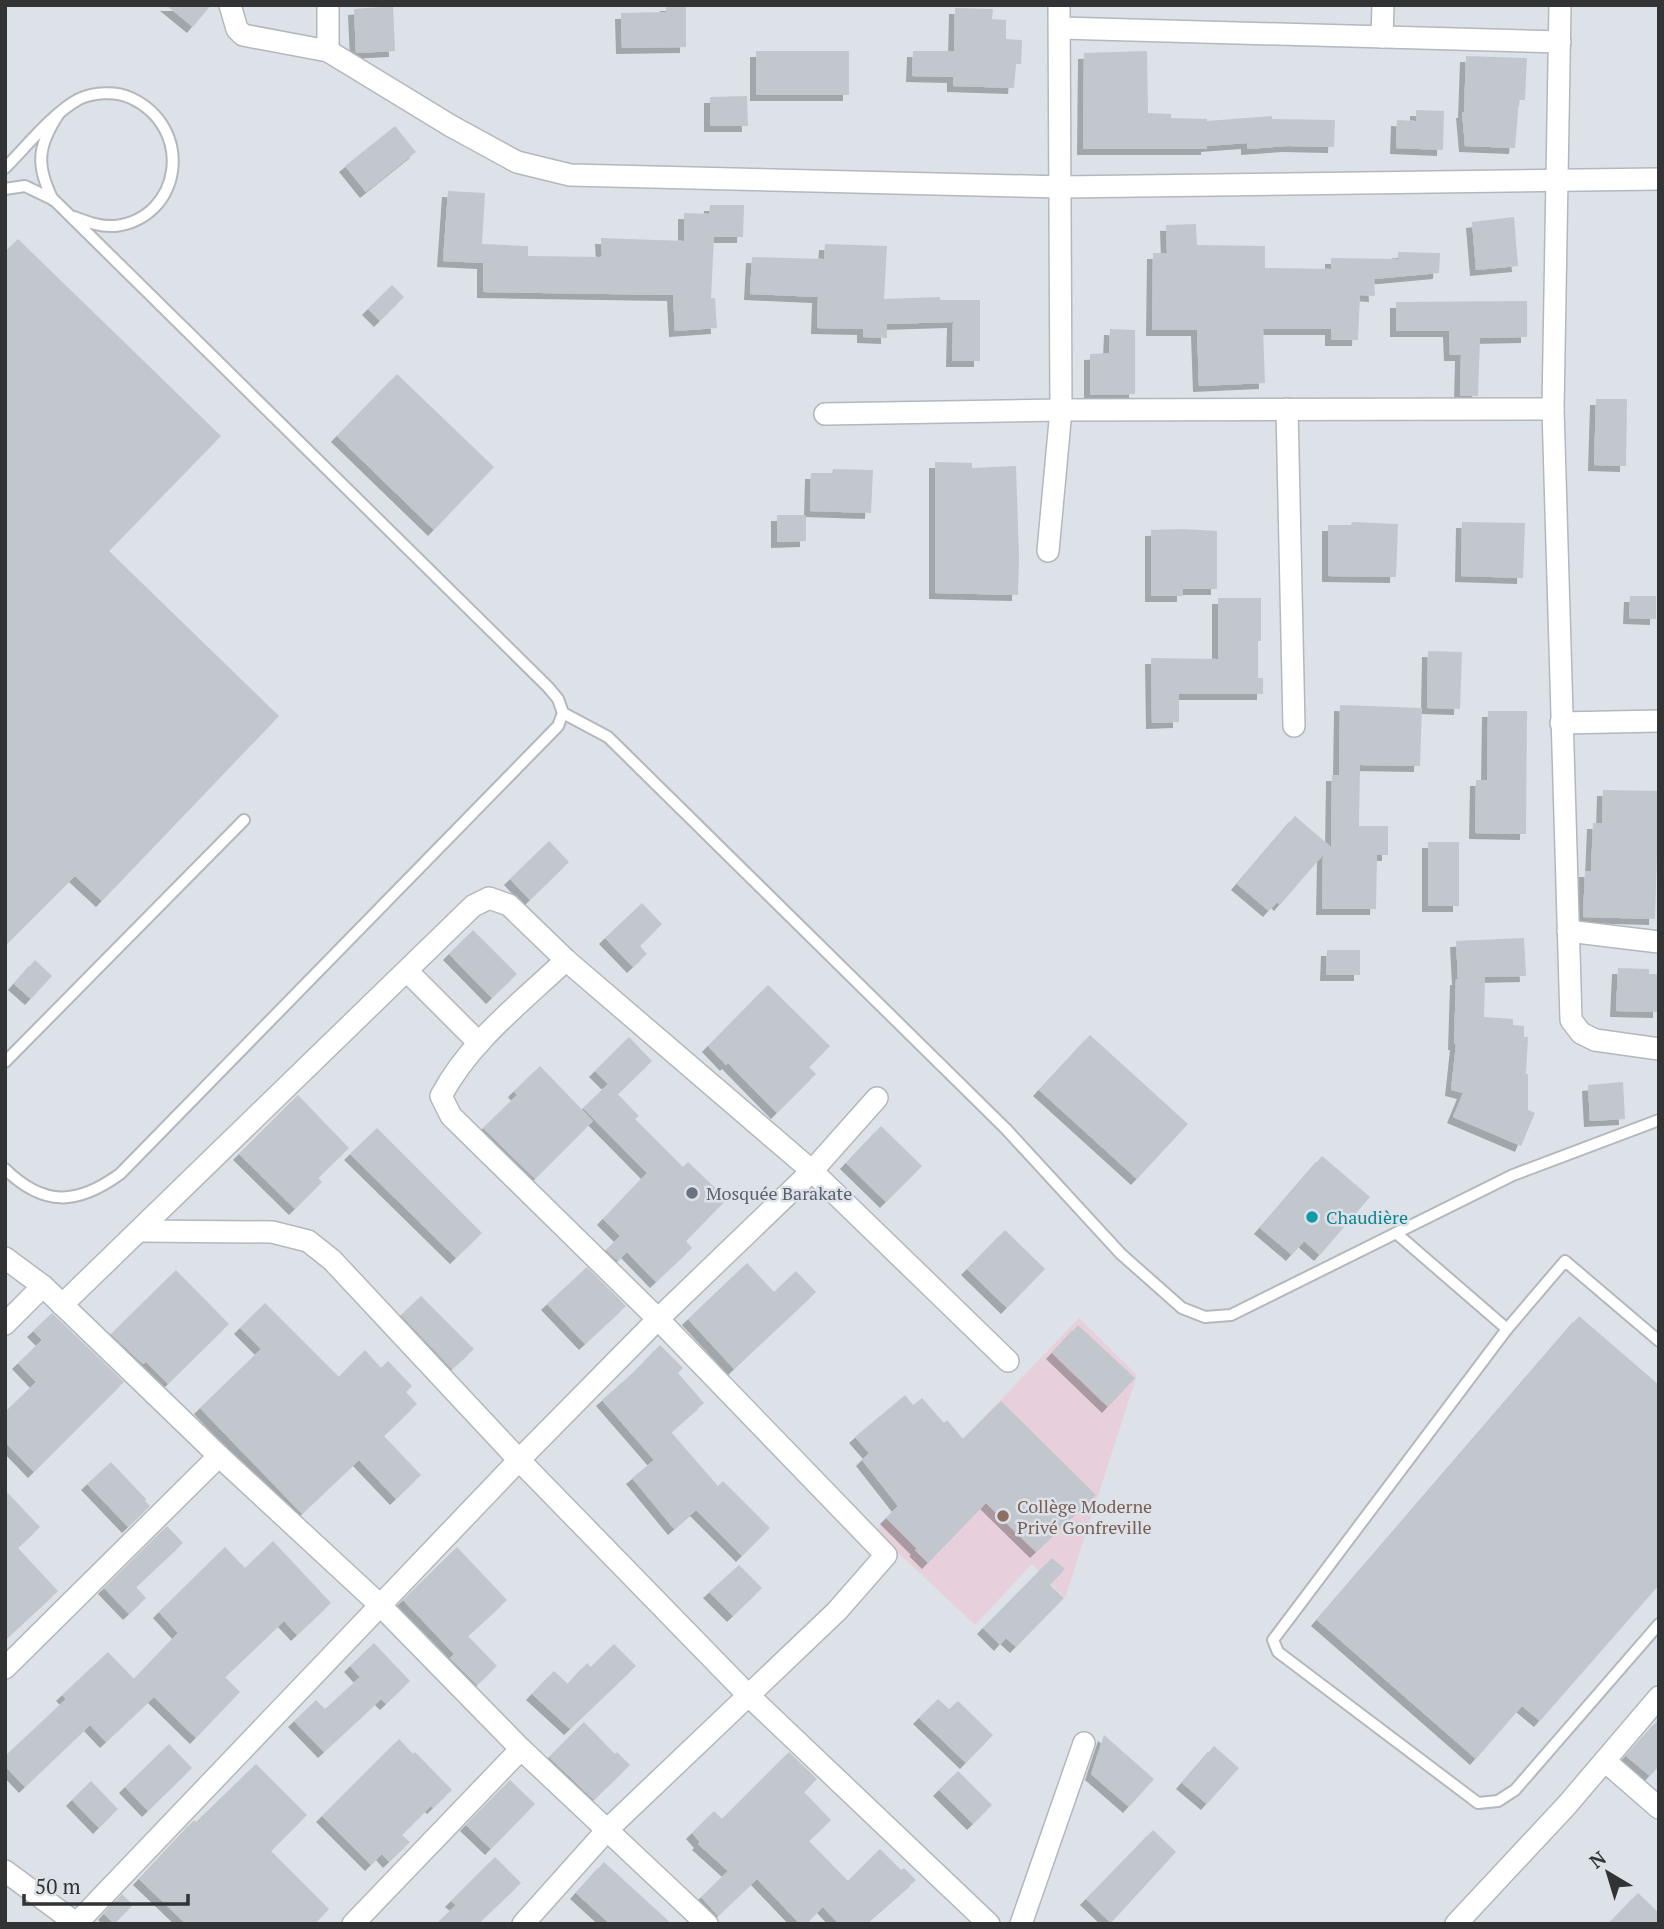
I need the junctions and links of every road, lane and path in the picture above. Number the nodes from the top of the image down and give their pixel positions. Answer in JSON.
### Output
{"nodes":[{"id":1,"x":230,"y":5,"type":"edge"},
{"id":2,"x":328,"y":5,"type":"edge"},
{"id":3,"x":1059,"y":5,"type":"edge"},
{"id":4,"x":1383,"y":5,"type":"edge"},
{"id":5,"x":1560,"y":5,"type":"edge"},
{"id":6,"x":1061,"y":28,"type":"junction"},
{"id":7,"x":1382,"y":37,"type":"junction"},
{"id":8,"x":1560,"y":42,"type":"junction"},
{"id":9,"x":327,"y":51,"type":"junction"},
{"id":10,"x":58,"y":115,"type":"junction"},
{"id":11,"x":5,"y":168,"type":"edge"},
{"id":12,"x":1556,"y":179,"type":"junction"},
{"id":13,"x":1659,"y":179,"type":"edge"},
{"id":14,"x":1062,"y":187,"type":"junction"},
{"id":15,"x":5,"y":189,"type":"edge"},
{"id":16,"x":54,"y":201,"type":"junction"},
{"id":17,"x":1287,"y":409,"type":"junction"},
{"id":18,"x":1553,"y":409,"type":"junction"},
{"id":19,"x":1061,"y":410,"type":"junction"},
{"id":20,"x":825,"y":414,"type":"dead end"},
{"id":21,"x":1048,"y":551,"type":"dead end"},
{"id":22,"x":563,"y":713,"type":"junction"},
{"id":23,"x":1659,"y":721,"type":"edge"},
{"id":24,"x":1561,"y":723,"type":"junction"},
{"id":25,"x":1294,"y":726,"type":"dead end"},
{"id":26,"x":244,"y":820,"type":"dead end"},
{"id":27,"x":1568,"y":931,"type":"junction"},
{"id":28,"x":1659,"y":942,"type":"edge"},
{"id":29,"x":566,"y":960,"type":"junction"},
{"id":30,"x":407,"y":971,"type":"junction"},
{"id":31,"x":479,"y":1043,"type":"junction"},
{"id":32,"x":1659,"y":1049,"type":"edge"},
{"id":33,"x":5,"y":1062,"type":"edge"},
{"id":34,"x":877,"y":1098,"type":"dead end"},
{"id":35,"x":1659,"y":1120,"type":"edge"},
{"id":36,"x":5,"y":1168,"type":"edge"},
{"id":37,"x":812,"y":1171,"type":"junction"},
{"id":38,"x":139,"y":1231,"type":"junction"},
{"id":39,"x":1396,"y":1233,"type":"junction"},
{"id":40,"x":5,"y":1258,"type":"edge"},
{"id":41,"x":43,"y":1286,"type":"junction"},
{"id":42,"x":62,"y":1305,"type":"junction"},
{"id":43,"x":658,"y":1319,"type":"junction"},
{"id":44,"x":5,"y":1325,"type":"edge"},
{"id":45,"x":1507,"y":1329,"type":"junction"},
{"id":46,"x":1659,"y":1341,"type":"edge"},
{"id":47,"x":1008,"y":1361,"type":"dead end"},
{"id":48,"x":219,"y":1456,"type":"junction"},
{"id":49,"x":519,"y":1460,"type":"junction"},
{"id":50,"x":381,"y":1606,"type":"junction"},
{"id":51,"x":1659,"y":1624,"type":"edge"},
{"id":52,"x":5,"y":1668,"type":"edge"},
{"id":53,"x":747,"y":1694,"type":"junction"},
{"id":54,"x":1659,"y":1697,"type":"edge"},
{"id":55,"x":1084,"y":1742,"type":"dead end"},
{"id":56,"x":521,"y":1749,"type":"junction"},
{"id":57,"x":1605,"y":1760,"type":"junction"},
{"id":58,"x":1659,"y":1808,"type":"edge"},
{"id":59,"x":608,"y":1829,"type":"junction"},
{"id":60,"x":5,"y":1871,"type":"edge"},
{"id":61,"x":76,"y":1924,"type":"edge"},
{"id":62,"x":353,"y":1924,"type":"edge"},
{"id":63,"x":523,"y":1924,"type":"edge"},
{"id":64,"x":707,"y":1924,"type":"edge"},
{"id":65,"x":989,"y":1924,"type":"edge"},
{"id":66,"x":1021,"y":1924,"type":"edge"},
{"id":67,"x":1456,"y":1924,"type":"edge"}],
"edges":[{"from":1,"to":9,"type":"street"},
{"from":2,"to":9,"type":"street"},
{"from":3,"to":6,"type":"street"},
{"from":4,"to":7,"type":"street"},
{"from":5,"to":8,"type":"street"},
{"from":6,"to":7,"type":"street"},
{"from":6,"to":14,"type":"street"},
{"from":7,"to":8,"type":"street"},
{"from":8,"to":12,"type":"street"},
{"from":9,"to":14,"type":"street"},
{"from":10,"to":11,"type":"lane"},
{"from":10,"to":16,"type":"lane"},
{"from":10,"to":16,"type":"lane"},
{"from":12,"to":13,"type":"street"},
{"from":12,"to":14,"type":"street"},
{"from":12,"to":18,"type":"street"},
{"from":14,"to":19,"type":"street"},
{"from":15,"to":16,"type":"lane"},
{"from":16,"to":22,"type":"lane"},
{"from":17,"to":18,"type":"street"},
{"from":17,"to":19,"type":"street"},
{"from":17,"to":25,"type":"street"},
{"from":18,"to":24,"type":"street"},
{"from":19,"to":20,"type":"street"},
{"from":19,"to":21,"type":"street"},
{"from":22,"to":36,"type":"lane"},
{"from":22,"to":39,"type":"lane"},
{"from":23,"to":24,"type":"street"},
{"from":24,"to":27,"type":"street"},
{"from":26,"to":33,"type":"lane"},
{"from":27,"to":28,"type":"street"},
{"from":27,"to":32,"type":"street"},
{"from":29,"to":30,"type":"street"},
{"from":29,"to":31,"type":"street"},
{"from":29,"to":37,"type":"street"},
{"from":30,"to":31,"type":"street"},
{"from":30,"to":38,"type":"street"},
{"from":31,"to":43,"type":"street"},
{"from":34,"to":37,"type":"street"},
{"from":35,"to":39,"type":"lane"},
{"from":37,"to":43,"type":"street"},
{"from":37,"to":47,"type":"street"},
{"from":38,"to":42,"type":"street"},
{"from":38,"to":49,"type":"street"},
{"from":39,"to":45,"type":"lane"},
{"from":40,"to":41,"type":"street"},
{"from":41,"to":42,"type":"street"},
{"from":41,"to":44,"type":"street"},
{"from":42,"to":48,"type":"street"},
{"from":43,"to":49,"type":"street"},
{"from":43,"to":53,"type":"street"},
{"from":45,"to":46,"type":"lane"},
{"from":45,"to":51,"type":"lane"},
{"from":48,"to":50,"type":"street"},
{"from":48,"to":52,"type":"street"},
{"from":49,"to":50,"type":"street"},
{"from":49,"to":53,"type":"street"},
{"from":50,"to":56,"type":"street"},
{"from":50,"to":61,"type":"street"},
{"from":53,"to":59,"type":"street"},
{"from":53,"to":65,"type":"street"},
{"from":54,"to":57,"type":"street"},
{"from":55,"to":66,"type":"street"},
{"from":56,"to":59,"type":"street"},
{"from":56,"to":62,"type":"street"},
{"from":57,"to":58,"type":"street"},
{"from":57,"to":67,"type":"street"},
{"from":59,"to":63,"type":"street"},
{"from":59,"to":64,"type":"street"},
{"from":60,"to":61,"type":"street"}]}
